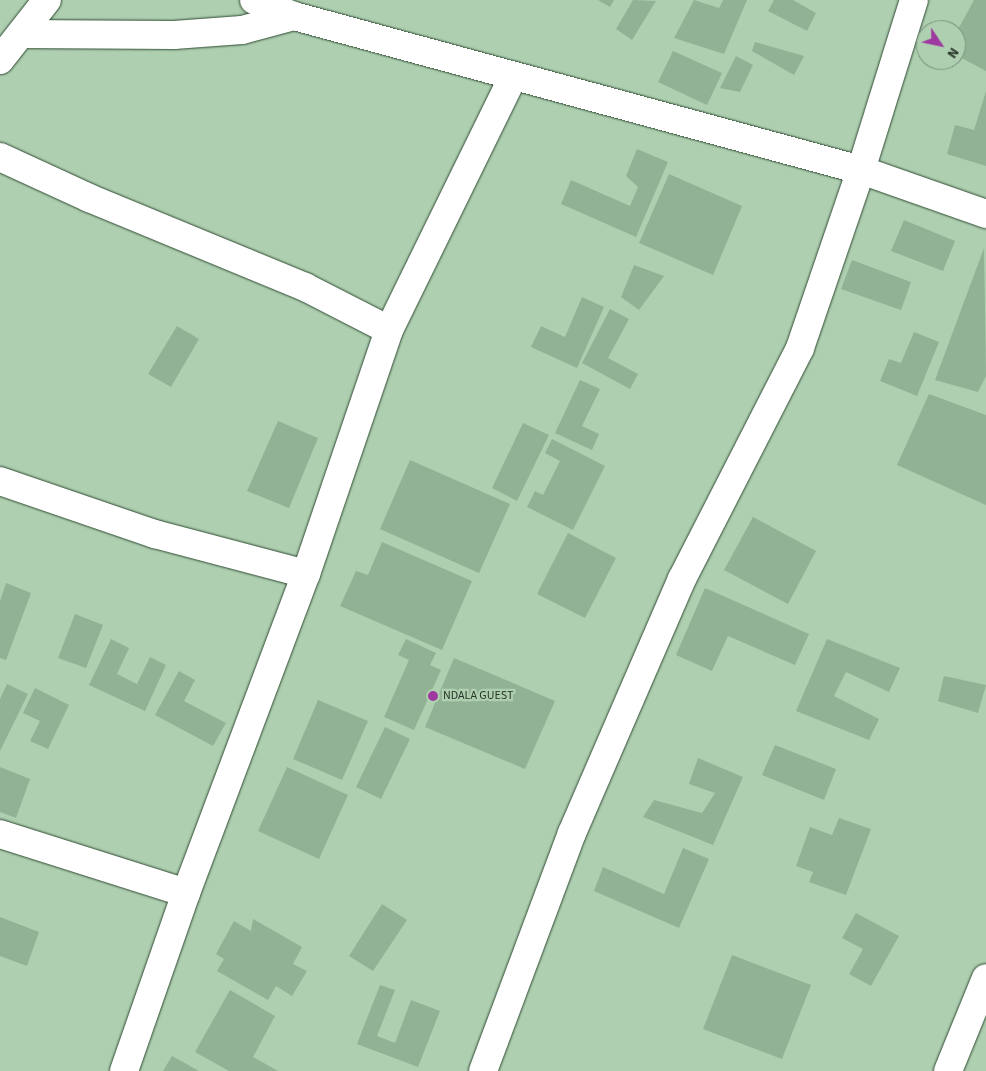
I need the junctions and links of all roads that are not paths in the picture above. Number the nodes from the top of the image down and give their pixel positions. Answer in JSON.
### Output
{"nodes":[{"id":1,"x":47,"y":0,"type":"edge"},
{"id":2,"x":254,"y":0,"type":"edge"},
{"id":3,"x":914,"y":0,"type":"edge"},
{"id":4,"x":294,"y":16,"type":"junction"},
{"id":5,"x":21,"y":34,"type":"junction"},
{"id":6,"x":0,"y":60,"type":"edge"},
{"id":7,"x":513,"y":77,"type":"junction"},
{"id":8,"x":0,"y":157,"type":"edge"},
{"id":9,"x":861,"y":170,"type":"junction"},
{"id":10,"x":986,"y":214,"type":"edge"},
{"id":11,"x":389,"y":330,"type":"junction"},
{"id":12,"x":0,"y":481,"type":"edge"},
{"id":13,"x":306,"y":574,"type":"junction"},
{"id":14,"x":0,"y":834,"type":"edge"},
{"id":15,"x":186,"y":893,"type":"junction"},
{"id":16,"x":986,"y":978,"type":"edge"},
{"id":17,"x":124,"y":1071,"type":"edge"},
{"id":18,"x":483,"y":1071,"type":"edge"},
{"id":19,"x":948,"y":1071,"type":"edge"}],
"edges":[{"from":1,"to":5,"type":"street"},
{"from":2,"to":4,"type":"street"},
{"from":3,"to":9,"type":"street"},
{"from":4,"to":5,"type":"street"},
{"from":4,"to":7,"type":"street"},
{"from":5,"to":6,"type":"street"},
{"from":7,"to":9,"type":"street"},
{"from":7,"to":11,"type":"street"},
{"from":8,"to":11,"type":"street"},
{"from":9,"to":10,"type":"street"},
{"from":9,"to":18,"type":"street"},
{"from":11,"to":13,"type":"street"},
{"from":12,"to":13,"type":"street"},
{"from":13,"to":15,"type":"street"},
{"from":14,"to":15,"type":"street"},
{"from":15,"to":17,"type":"street"},
{"from":16,"to":19,"type":"street"}]}
